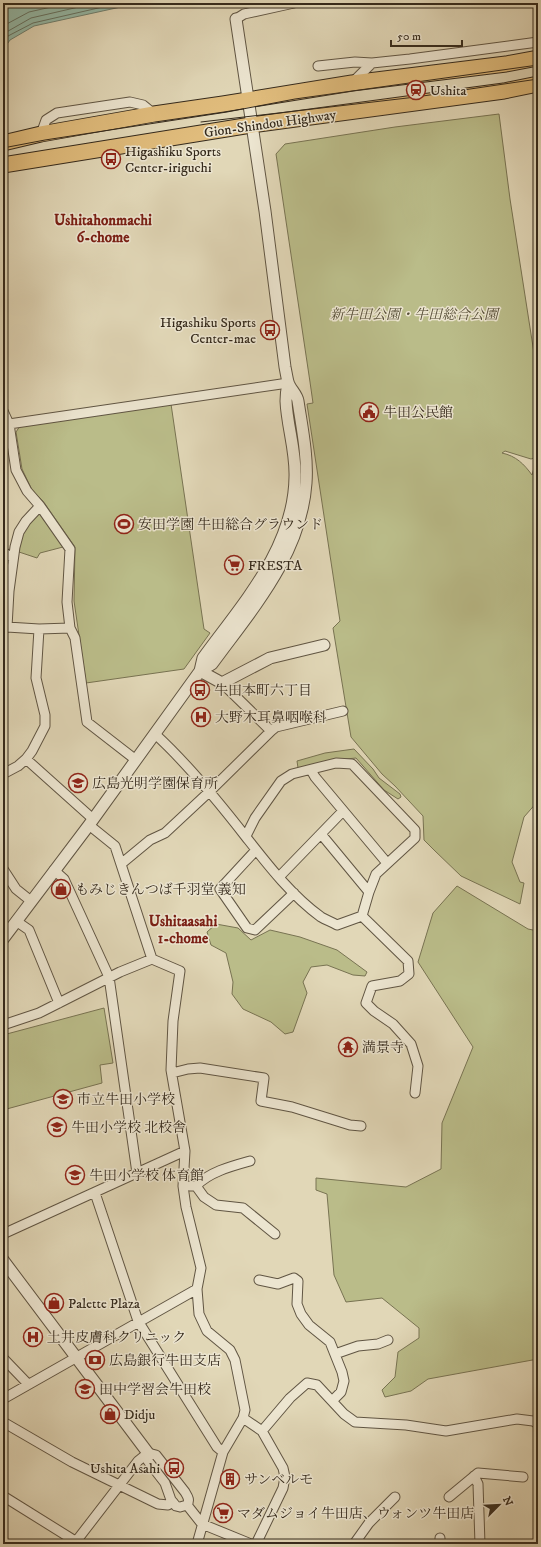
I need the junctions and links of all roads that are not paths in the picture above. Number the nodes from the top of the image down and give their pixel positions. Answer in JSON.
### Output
{"nodes":[{"id":1,"x":294,"y":3,"type":"edge"},
{"id":2,"x":236,"y":19,"type":"joint"},
{"id":3,"x":538,"y":42,"type":"edge"},
{"id":4,"x":515,"y":45,"type":"junction"},
{"id":5,"x":538,"y":58,"type":"edge"},
{"id":6,"x":372,"y":63,"type":"junction"},
{"id":7,"x":506,"y":64,"type":"junction"},
{"id":8,"x":318,"y":66,"type":"dead end"},
{"id":9,"x":352,"y":83,"type":"junction"},
{"id":10,"x":538,"y":84,"type":"edge"},
{"id":11,"x":248,"y":100,"type":"junction"},
{"id":12,"x":251,"y":125,"type":"junction"},
{"id":13,"x":3,"y":143,"type":"edge"},
{"id":14,"x":3,"y":166,"type":"edge"},
{"id":15,"x":288,"y":383,"type":"junction"},
{"id":16,"x":4,"y":414,"type":"edge"},
{"id":17,"x":9,"y":424,"type":"junction"},
{"id":18,"x":40,"y":506,"type":"junction"},
{"id":19,"x":3,"y":552,"type":"edge"},
{"id":20,"x":13,"y":558,"type":"junction"},
{"id":21,"x":5,"y":628,"type":"edge"},
{"id":22,"x":70,"y":628,"type":"junction"},
{"id":23,"x":39,"y":629,"type":"junction"},
{"id":24,"x":324,"y":645,"type":"dead end"},
{"id":25,"x":200,"y":671,"type":"junction"},
{"id":26,"x":222,"y":683,"type":"junction"},
{"id":27,"x":343,"y":711,"type":"dead end"},
{"id":28,"x":270,"y":731,"type":"junction"},
{"id":29,"x":155,"y":734,"type":"junction"},
{"id":30,"x":26,"y":759,"type":"junction"},
{"id":31,"x":136,"y":760,"type":"junction"},
{"id":32,"x":311,"y":770,"type":"junction"},
{"id":33,"x":3,"y":774,"type":"edge"},
{"id":34,"x":209,"y":792,"type":"junction"},
{"id":35,"x":343,"y":811,"type":"junction"},
{"id":36,"x":91,"y":822,"type":"junction"},
{"id":37,"x":321,"y":834,"type":"junction"},
{"id":38,"x":246,"y":836,"type":"junction"},
{"id":39,"x":256,"y":850,"type":"junction"},
{"id":40,"x":387,"y":862,"type":"junction"},
{"id":41,"x":121,"y":864,"type":"junction"},
{"id":42,"x":3,"y":869,"type":"edge"},
{"id":43,"x":54,"y":870,"type":"junction"},
{"id":44,"x":279,"y":877,"type":"junction"},
{"id":45,"x":369,"y":892,"type":"junction"},
{"id":46,"x":294,"y":893,"type":"junction"},
{"id":47,"x":31,"y":901,"type":"junction"},
{"id":48,"x":362,"y":916,"type":"junction"},
{"id":49,"x":16,"y":921,"type":"junction"},
{"id":50,"x":3,"y":938,"type":"edge"},
{"id":51,"x":152,"y":959,"type":"junction"},
{"id":52,"x":109,"y":977,"type":"junction"},
{"id":53,"x":59,"y":1003,"type":"junction"},
{"id":54,"x":3,"y":1025,"type":"edge"},
{"id":55,"x":172,"y":1073,"type":"junction"},
{"id":56,"x":415,"y":1093,"type":"dead end"},
{"id":57,"x":361,"y":1126,"type":"dead end"},
{"id":58,"x":185,"y":1151,"type":"junction"},
{"id":59,"x":250,"y":1161,"type":"dead end"},
{"id":60,"x":137,"y":1173,"type":"junction"},
{"id":61,"x":183,"y":1186,"type":"junction"},
{"id":62,"x":196,"y":1186,"type":"junction"},
{"id":63,"x":95,"y":1193,"type":"junction"},
{"id":64,"x":3,"y":1234,"type":"edge"},
{"id":65,"x":275,"y":1234,"type":"dead end"},
{"id":66,"x":3,"y":1260,"type":"edge"},
{"id":67,"x":259,"y":1280,"type":"dead end"},
{"id":68,"x":197,"y":1288,"type":"junction"},
{"id":69,"x":138,"y":1321,"type":"junction"},
{"id":70,"x":388,"y":1340,"type":"dead end"},
{"id":71,"x":335,"y":1354,"type":"junction"},
{"id":72,"x":76,"y":1357,"type":"junction"},
{"id":73,"x":3,"y":1358,"type":"edge"},
{"id":74,"x":28,"y":1384,"type":"junction"},
{"id":75,"x":3,"y":1399,"type":"edge"},
{"id":76,"x":332,"y":1401,"type":"junction"},
{"id":77,"x":242,"y":1418,"type":"junction"},
{"id":78,"x":3,"y":1422,"type":"edge"},
{"id":79,"x":538,"y":1424,"type":"edge"},
{"id":80,"x":262,"y":1431,"type":"junction"},
{"id":81,"x":222,"y":1452,"type":"junction"},
{"id":82,"x":148,"y":1453,"type":"junction"},
{"id":83,"x":474,"y":1476,"type":"junction"},
{"id":84,"x":523,"y":1477,"type":"dead end"},
{"id":85,"x":119,"y":1485,"type":"junction"},
{"id":86,"x":3,"y":1496,"type":"edge"},
{"id":87,"x":395,"y":1497,"type":"dead end"},
{"id":88,"x":449,"y":1497,"type":"dead end"},
{"id":89,"x":173,"y":1502,"type":"junction"},
{"id":90,"x":187,"y":1505,"type":"junction"},
{"id":91,"x":202,"y":1524,"type":"junction"},
{"id":92,"x":76,"y":1543,"type":"edge"},
{"id":93,"x":197,"y":1544,"type":"edge"},
{"id":94,"x":250,"y":1544,"type":"edge"},
{"id":95,"x":256,"y":1544,"type":"edge"},
{"id":96,"x":354,"y":1544,"type":"edge"},
{"id":97,"x":480,"y":1544,"type":"edge"}],
"edges":[{"from":1,"to":2,"type":"street"},
{"from":2,"to":11,"type":"street"},
{"from":3,"to":4,"type":"street"},
{"from":4,"to":6,"type":"street"},
{"from":4,"to":7,"type":"street"},
{"from":5,"to":7,"type":"highway","name":"Gion-Shindou Highway"},
{"from":6,"to":8,"type":"street"},
{"from":6,"to":9,"type":"street"},
{"from":7,"to":9,"type":"highway","name":"Gion-Shindou Highway"},
{"from":9,"to":11,"type":"highway","name":"Gion-Shindou Highway"},
{"from":10,"to":12,"type":"highway","name":"Gion-Shindou Highway"},
{"from":11,"to":12,"type":"street"},
{"from":11,"to":13,"type":"highway","name":"Gion-Shindou Highway"},
{"from":12,"to":14,"type":"highway","name":"Gion-Shindou Highway"},
{"from":12,"to":15,"type":"street"},
{"from":15,"to":17,"type":"street"},
{"from":15,"to":25,"type":"street"},
{"from":16,"to":17,"type":"street"},
{"from":17,"to":18,"type":"street"},
{"from":18,"to":20,"type":"street"},
{"from":18,"to":22,"type":"street"},
{"from":19,"to":20,"type":"street"},
{"from":20,"to":21,"type":"street"},
{"from":21,"to":23,"type":"street"},
{"from":22,"to":23,"type":"street"},
{"from":22,"to":31,"type":"street"},
{"from":23,"to":30,"type":"street"},
{"from":24,"to":26,"type":"street"},
{"from":25,"to":26,"type":"street"},
{"from":25,"to":29,"type":"street"},
{"from":26,"to":28,"type":"street"},
{"from":27,"to":28,"type":"street"},
{"from":28,"to":34,"type":"street"},
{"from":29,"to":31,"type":"street"},
{"from":29,"to":34,"type":"street"},
{"from":30,"to":33,"type":"street"},
{"from":30,"to":36,"type":"street"},
{"from":31,"to":36,"type":"street"},
{"from":32,"to":35,"type":"street"},
{"from":32,"to":38,"type":"street"},
{"from":32,"to":40,"type":"street"},
{"from":34,"to":38,"type":"street"},
{"from":34,"to":41,"type":"street"},
{"from":35,"to":37,"type":"street"},
{"from":35,"to":40,"type":"street"},
{"from":36,"to":41,"type":"street"},
{"from":36,"to":43,"type":"street"},
{"from":37,"to":44,"type":"street"},
{"from":37,"to":45,"type":"street"},
{"from":38,"to":39,"type":"street"},
{"from":39,"to":44,"type":"street"},
{"from":39,"to":46,"type":"street"},
{"from":40,"to":45,"type":"street"},
{"from":41,"to":51,"type":"street"},
{"from":42,"to":47,"type":"street"},
{"from":43,"to":47,"type":"street"},
{"from":43,"to":52,"type":"street"},
{"from":44,"to":46,"type":"street"},
{"from":45,"to":48,"type":"street"},
{"from":46,"to":48,"type":"street"},
{"from":47,"to":49,"type":"street"},
{"from":48,"to":56,"type":"street"},
{"from":49,"to":50,"type":"street"},
{"from":49,"to":53,"type":"street"},
{"from":51,"to":52,"type":"street"},
{"from":51,"to":55,"type":"street"},
{"from":52,"to":53,"type":"street"},
{"from":52,"to":60,"type":"street"},
{"from":53,"to":54,"type":"street"},
{"from":55,"to":57,"type":"street"},
{"from":55,"to":58,"type":"street"},
{"from":58,"to":60,"type":"street"},
{"from":58,"to":61,"type":"street"},
{"from":59,"to":62,"type":"street"},
{"from":60,"to":63,"type":"street"},
{"from":61,"to":62,"type":"street"},
{"from":61,"to":68,"type":"street"},
{"from":62,"to":65,"type":"street"},
{"from":63,"to":64,"type":"street"},
{"from":63,"to":69,"type":"street"},
{"from":66,"to":72,"type":"street"},
{"from":67,"to":71,"type":"street"},
{"from":68,"to":69,"type":"street"},
{"from":68,"to":77,"type":"street"},
{"from":69,"to":72,"type":"street"},
{"from":69,"to":81,"type":"street"},
{"from":70,"to":71,"type":"street"},
{"from":71,"to":76,"type":"street"},
{"from":72,"to":74,"type":"street"},
{"from":72,"to":82,"type":"street"},
{"from":73,"to":74,"type":"street"},
{"from":74,"to":75,"type":"street"},
{"from":76,"to":79,"type":"street"},
{"from":76,"to":80,"type":"street"},
{"from":77,"to":80,"type":"street"},
{"from":77,"to":81,"type":"street"},
{"from":78,"to":85,"type":"street"},
{"from":80,"to":95,"type":"street"},
{"from":81,"to":91,"type":"street"},
{"from":82,"to":85,"type":"street"},
{"from":82,"to":89,"type":"street"},
{"from":82,"to":90,"type":"street"},
{"from":83,"to":84,"type":"street"},
{"from":83,"to":88,"type":"street"},
{"from":83,"to":97,"type":"street"},
{"from":85,"to":89,"type":"street"},
{"from":85,"to":92,"type":"street"},
{"from":86,"to":92,"type":"street"},
{"from":87,"to":96,"type":"street"},
{"from":89,"to":90,"type":"street"},
{"from":90,"to":91,"type":"street"},
{"from":91,"to":93,"type":"street"},
{"from":91,"to":94,"type":"street"}]}
